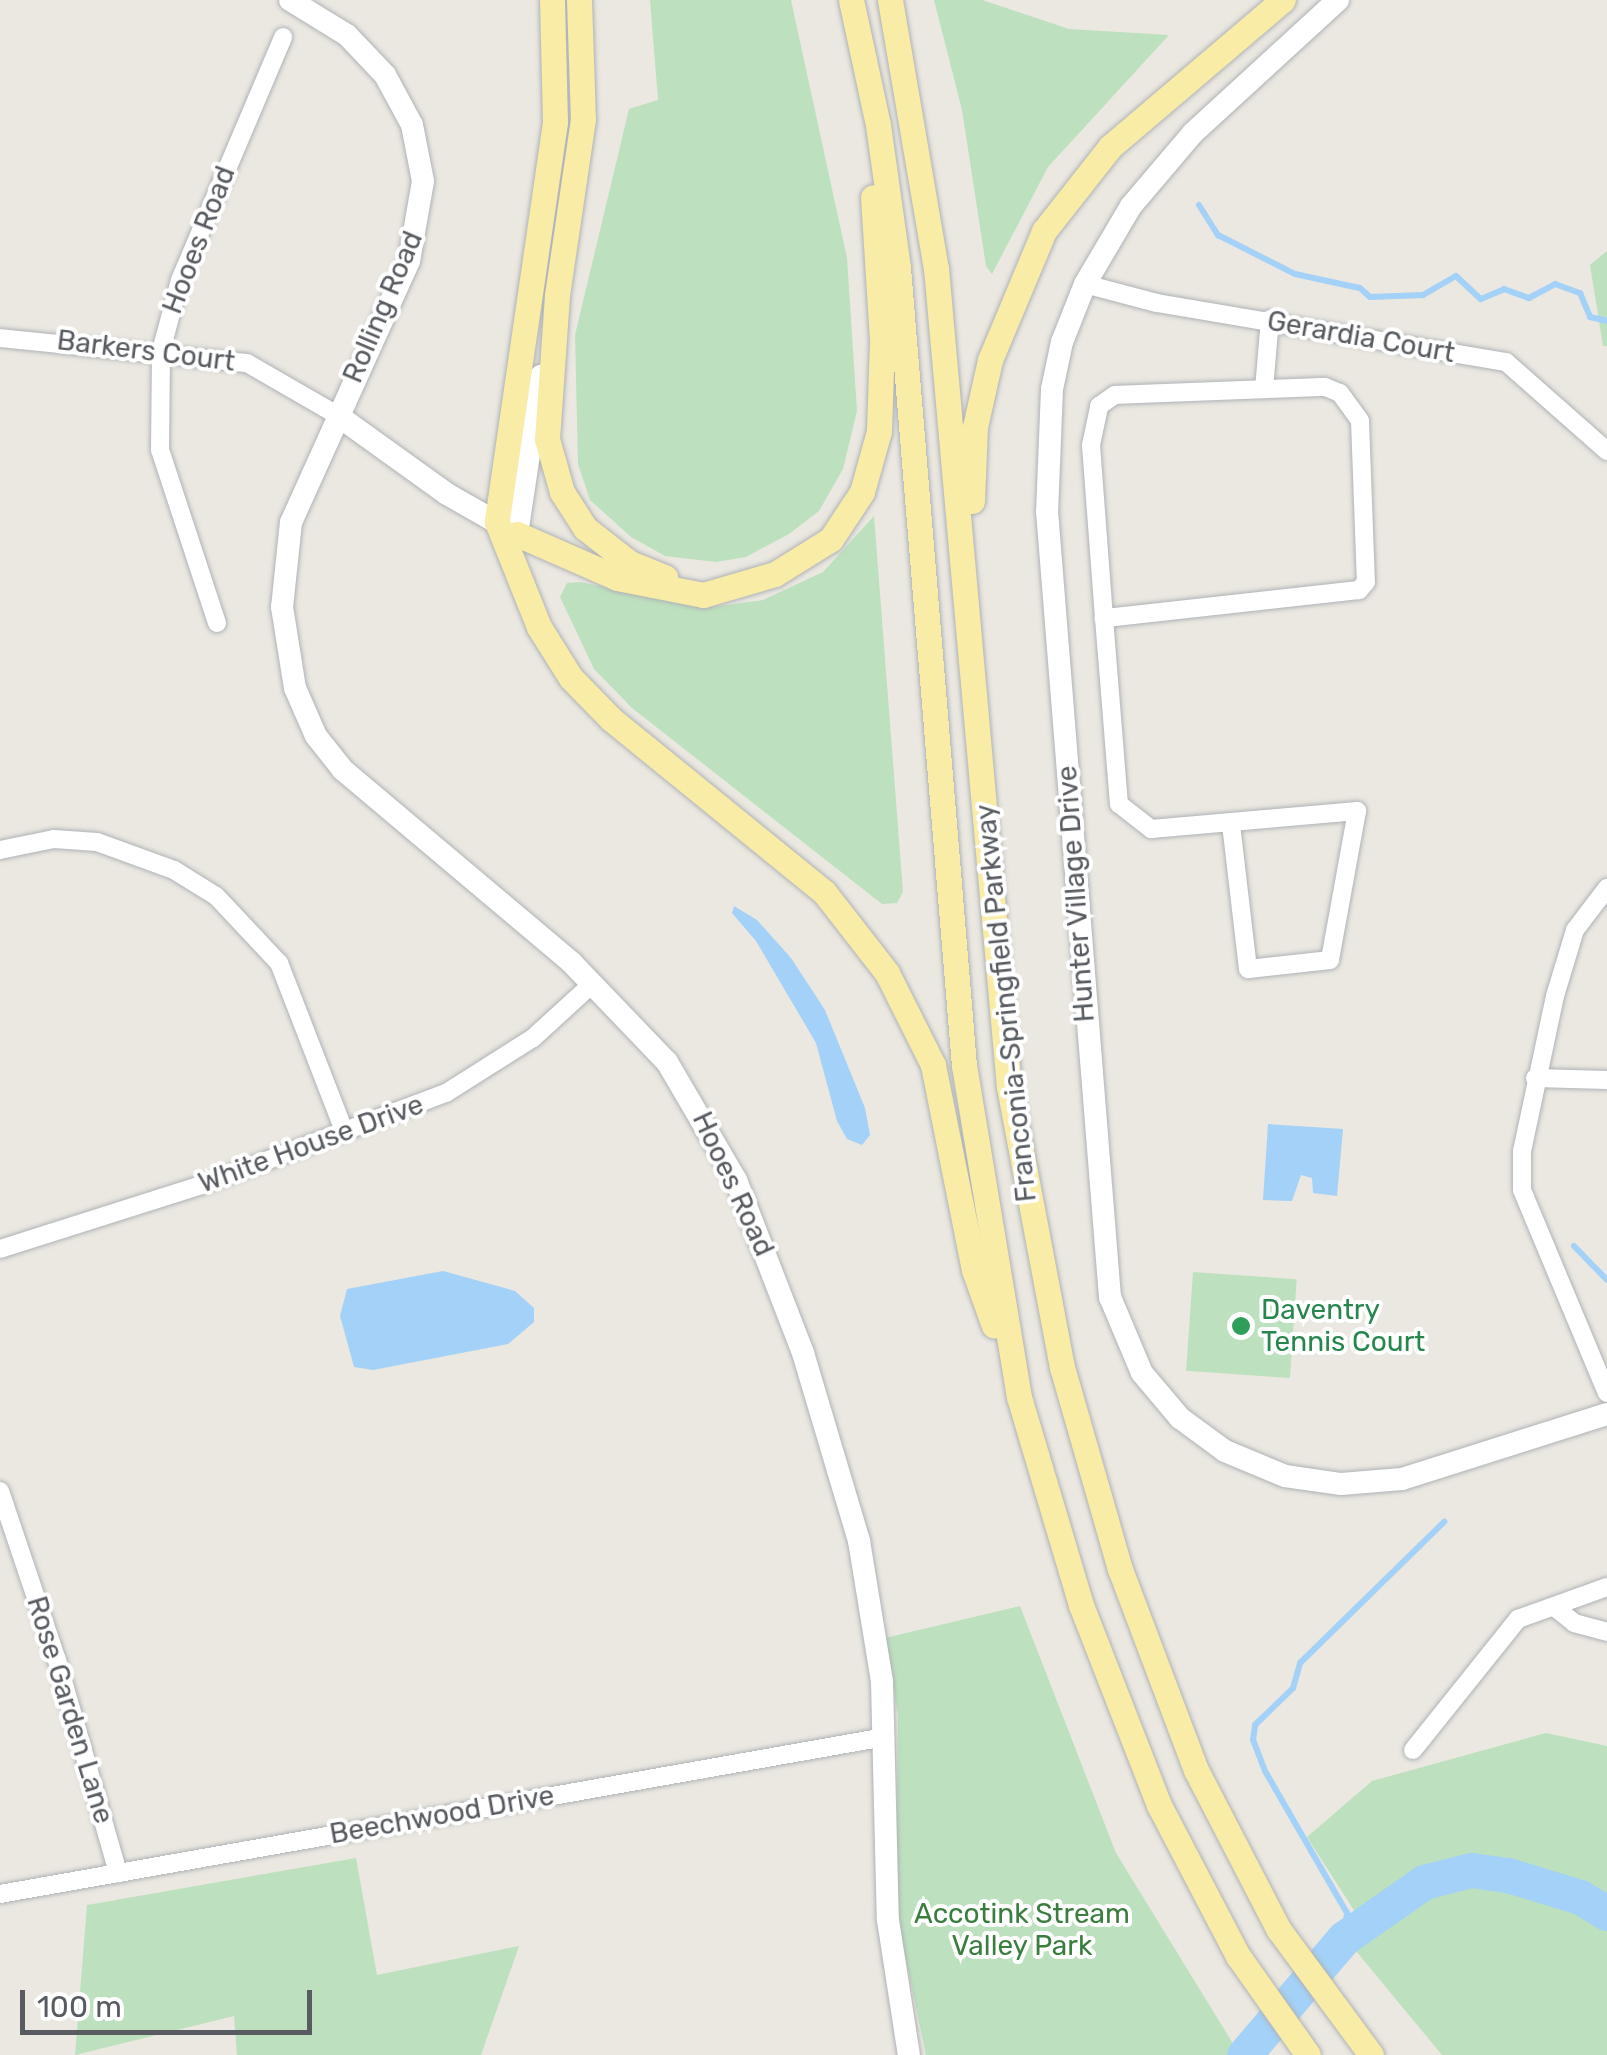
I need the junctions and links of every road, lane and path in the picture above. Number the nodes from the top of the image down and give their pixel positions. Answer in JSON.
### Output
{"nodes":[{"id":1,"x":290,"y":0,"type":"edge"},
{"id":2,"x":552,"y":0,"type":"edge"},
{"id":3,"x":580,"y":0,"type":"edge"},
{"id":4,"x":837,"y":0,"type":"edge"},
{"id":5,"x":850,"y":0,"type":"edge"},
{"id":6,"x":890,"y":0,"type":"edge"},
{"id":7,"x":1283,"y":0,"type":"edge"},
{"id":8,"x":1338,"y":0,"type":"edge"},
{"id":9,"x":282,"y":38,"type":"dead end"},
{"id":10,"x":1085,"y":284,"type":"junction"},
{"id":11,"x":557,"y":296,"type":"junction"},
{"id":12,"x":1270,"y":319,"type":"junction"},
{"id":13,"x":0,"y":338,"type":"edge"},
{"id":14,"x":161,"y":352,"type":"junction"},
{"id":15,"x":1264,"y":389,"type":"junction"},
{"id":16,"x":337,"y":415,"type":"junction"},
{"id":17,"x":1607,"y":451,"type":"edge"},
{"id":18,"x":507,"y":528,"type":"junction"},
{"id":19,"x":754,"y":581,"type":"junction"},
{"id":20,"x":1104,"y":618,"type":"junction"},
{"id":21,"x":217,"y":624,"type":"dead end"},
{"id":22,"x":986,"y":810,"type":"junction"},
{"id":23,"x":1231,"y":824,"type":"junction"},
{"id":24,"x":0,"y":850,"type":"edge"},
{"id":25,"x":1607,"y":888,"type":"edge"},
{"id":26,"x":594,"y":984,"type":"junction"},
{"id":27,"x":1535,"y":1078,"type":"junction"},
{"id":28,"x":1607,"y":1080,"type":"edge"},
{"id":29,"x":344,"y":1130,"type":"junction"},
{"id":30,"x":0,"y":1249,"type":"edge"},
{"id":31,"x":1607,"y":1393,"type":"edge"},
{"id":32,"x":1018,"y":1397,"type":"junction"},
{"id":33,"x":1607,"y":1414,"type":"edge"},
{"id":34,"x":0,"y":1491,"type":"edge"},
{"id":35,"x":1607,"y":1587,"type":"edge"},
{"id":36,"x":1557,"y":1609,"type":"junction"},
{"id":37,"x":1607,"y":1632,"type":"edge"},
{"id":38,"x":885,"y":1738,"type":"junction"},
{"id":39,"x":1413,"y":1750,"type":"dead end"},
{"id":40,"x":118,"y":1873,"type":"junction"},
{"id":41,"x":0,"y":1894,"type":"edge"},
{"id":42,"x":910,"y":2055,"type":"edge"},
{"id":43,"x":1308,"y":2055,"type":"edge"},
{"id":44,"x":1371,"y":2055,"type":"edge"}],
"edges":[{"from":1,"to":16,"type":"street","name":"Rolling Road"},
{"from":2,"to":18,"type":"main road"},
{"from":3,"to":11,"type":"main road"},
{"from":4,"to":19,"type":"main road"},
{"from":5,"to":32,"type":"main road","name":"Franconia-Springfield Parkway"},
{"from":6,"to":22,"type":"main road","name":"Franconia-Springfield Parkway"},
{"from":7,"to":22,"type":"main road"},
{"from":8,"to":10,"type":"street","name":"Hunter Village Drive"},
{"from":9,"to":14,"type":"street","name":"Hooes Road"},
{"from":10,"to":12,"type":"street","name":"Gerardia Court"},
{"from":10,"to":33,"type":"street","name":"Hunter Village Drive"},
{"from":11,"to":18,"type":"street"},
{"from":11,"to":19,"type":"main road"},
{"from":12,"to":15,"type":"street"},
{"from":12,"to":17,"type":"street","name":"Gerardia Court"},
{"from":13,"to":14,"type":"street","name":"Barkers Court"},
{"from":14,"to":16,"type":"street","name":"Barkers Court"},
{"from":14,"to":21,"type":"street","name":"Hooes Road"},
{"from":15,"to":20,"type":"street"},
{"from":15,"to":20,"type":"street"},
{"from":16,"to":18,"type":"street","name":"Rolling Road"},
{"from":16,"to":26,"type":"street","name":"Hooes Road"},
{"from":18,"to":19,"type":"main road"},
{"from":18,"to":32,"type":"main road"},
{"from":20,"to":23,"type":"street"},
{"from":22,"to":44,"type":"main road","name":"Franconia-Springfield Parkway"},
{"from":23,"to":23,"type":"street"},
{"from":24,"to":29,"type":"street"},
{"from":25,"to":27,"type":"street"},
{"from":26,"to":29,"type":"street","name":"White House Drive"},
{"from":26,"to":38,"type":"street","name":"Hooes Road"},
{"from":27,"to":28,"type":"street"},
{"from":27,"to":31,"type":"street"},
{"from":29,"to":30,"type":"street","name":"White House Drive"},
{"from":32,"to":43,"type":"main road","name":"Franconia-Springfield Parkway"},
{"from":34,"to":40,"type":"street","name":"Rose Garden Lane"},
{"from":35,"to":36,"type":"street"},
{"from":36,"to":37,"type":"street"},
{"from":36,"to":39,"type":"street"},
{"from":38,"to":40,"type":"street","name":"Beechwood Drive"},
{"from":38,"to":42,"type":"street","name":"Hooes Road"},
{"from":40,"to":41,"type":"street","name":"Beechwood Drive"}]}
